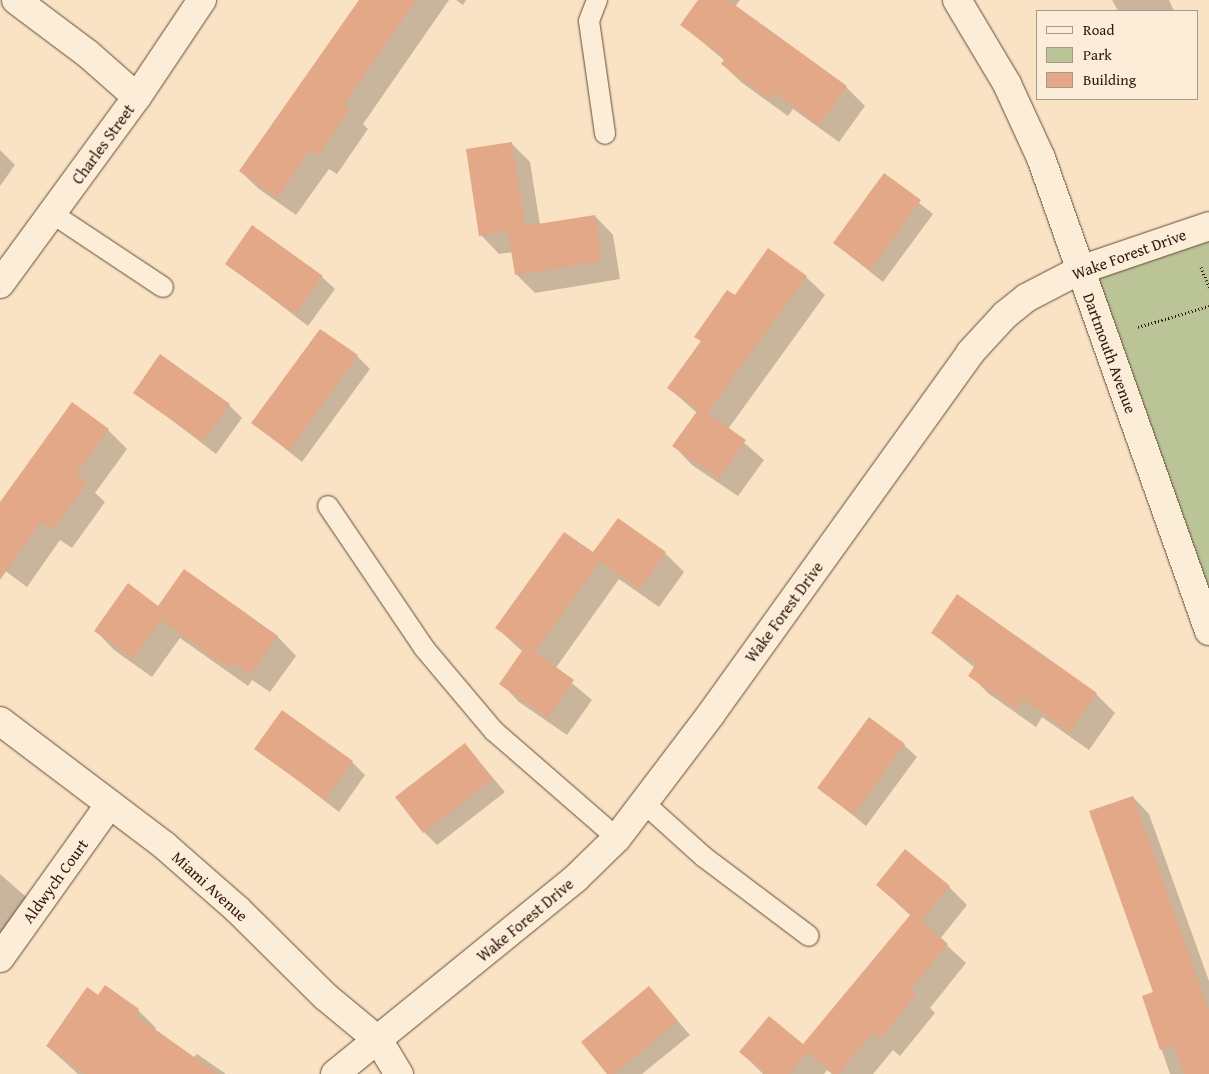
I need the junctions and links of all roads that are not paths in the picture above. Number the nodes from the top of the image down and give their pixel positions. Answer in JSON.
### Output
{"nodes":[{"id":1,"x":16,"y":0,"type":"edge"},
{"id":2,"x":202,"y":0,"type":"edge"},
{"id":3,"x":597,"y":0,"type":"edge"},
{"id":4,"x":957,"y":0,"type":"edge"},
{"id":5,"x":137,"y":97,"type":"junction"},
{"id":6,"x":605,"y":134,"type":"dead end"},
{"id":7,"x":53,"y":214,"type":"junction"},
{"id":8,"x":1209,"y":226,"type":"edge"},
{"id":9,"x":1080,"y":270,"type":"junction"},
{"id":10,"x":0,"y":284,"type":"edge"},
{"id":11,"x":163,"y":287,"type":"dead end"},
{"id":12,"x":328,"y":506,"type":"dead end"},
{"id":13,"x":1209,"y":631,"type":"edge"},
{"id":14,"x":0,"y":721,"type":"edge"},
{"id":15,"x":644,"y":802,"type":"junction"},
{"id":16,"x":110,"y":804,"type":"junction"},
{"id":17,"x":617,"y":838,"type":"junction"},
{"id":18,"x":809,"y":936,"type":"dead end"},
{"id":19,"x":0,"y":958,"type":"edge"},
{"id":20,"x":379,"y":1042,"type":"junction"},
{"id":21,"x":335,"y":1074,"type":"edge"},
{"id":22,"x":399,"y":1074,"type":"edge"}],
"edges":[{"from":1,"to":5,"type":"street"},
{"from":2,"to":5,"type":"street","name":"Charles Street"},
{"from":3,"to":6,"type":"lane"},
{"from":4,"to":9,"type":"street","name":"Dartmouth Avenue"},
{"from":5,"to":7,"type":"street","name":"Charles Street"},
{"from":7,"to":10,"type":"street","name":"Charles Street"},
{"from":7,"to":11,"type":"lane"},
{"from":8,"to":9,"type":"street","name":"Wake Forest Drive"},
{"from":9,"to":13,"type":"street","name":"Dartmouth Avenue"},
{"from":9,"to":15,"type":"street","name":"Wake Forest Drive"},
{"from":12,"to":17,"type":"lane"},
{"from":14,"to":16,"type":"street","name":"Miami Avenue"},
{"from":15,"to":17,"type":"street","name":"Wake Forest Drive"},
{"from":15,"to":18,"type":"lane"},
{"from":16,"to":19,"type":"street","name":"Aldwych Court"},
{"from":16,"to":20,"type":"street","name":"Miami Avenue"},
{"from":17,"to":20,"type":"street","name":"Wake Forest Drive"},
{"from":20,"to":21,"type":"street","name":"Wake Forest Drive"},
{"from":20,"to":22,"type":"street","name":"Miami Avenue"}]}
